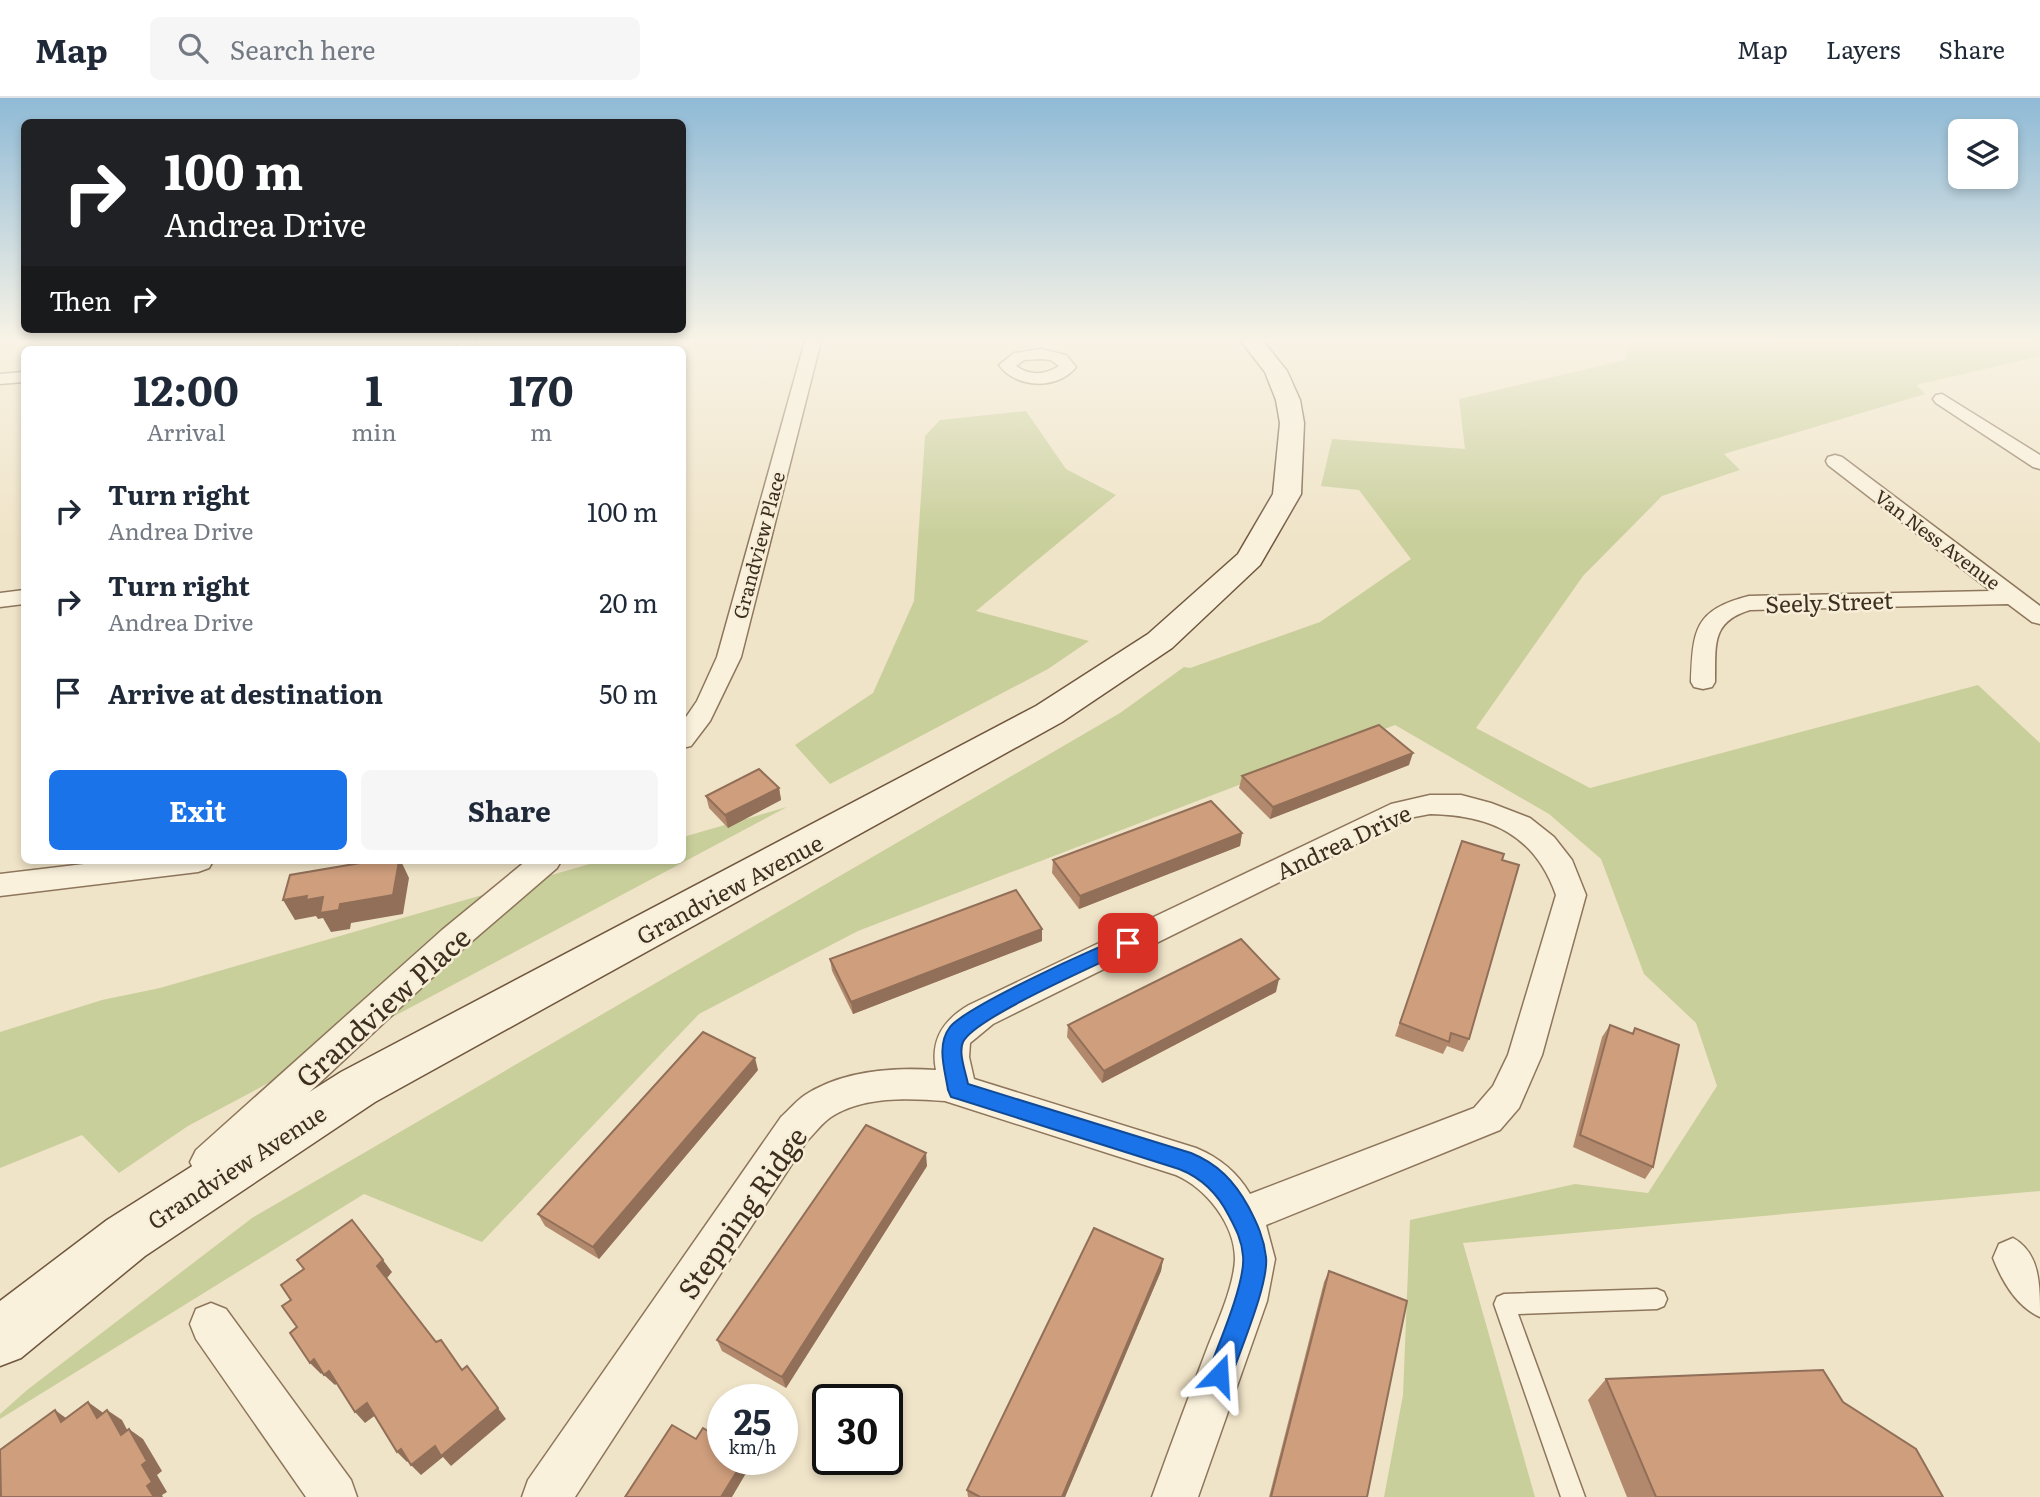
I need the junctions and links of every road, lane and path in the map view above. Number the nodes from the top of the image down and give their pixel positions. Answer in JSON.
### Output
{"nodes":[{"id":1,"x":796,"y":406,"type":"edge"},
{"id":2,"x":1290,"y":406,"type":"edge"},
{"id":3,"x":1953,"y":406,"type":"edge"},
{"id":4,"x":2040,"y":439,"type":"edge"},
{"id":5,"x":2005,"y":441,"type":"junction"},
{"id":6,"x":1835,"y":461,"type":"dead end"},
{"id":7,"x":2040,"y":463,"type":"edge"},
{"id":8,"x":21,"y":597,"type":"edge"},
{"id":9,"x":2014,"y":597,"type":"junction"},
{"id":10,"x":0,"y":600,"type":"edge"},
{"id":11,"x":2040,"y":617,"type":"edge"},
{"id":12,"x":1703,"y":681,"type":"dead end"},
{"id":13,"x":686,"y":736,"type":"edge"},
{"id":14,"x":174,"y":864,"type":"edge"},
{"id":15,"x":542,"y":864,"type":"edge"},
{"id":16,"x":0,"y":886,"type":"edge"},
{"id":17,"x":958,"y":1090,"type":"junction"},
{"id":18,"x":1241,"y":1216,"type":"junction"},
{"id":19,"x":126,"y":1238,"type":"junction"},
{"id":20,"x":2013,"y":1258,"type":"dead end"},
{"id":21,"x":2040,"y":1296,"type":"edge"},
{"id":22,"x":1657,"y":1299,"type":"dead end"},
{"id":23,"x":211,"y":1324,"type":"dead end"},
{"id":24,"x":0,"y":1337,"type":"edge"},
{"id":25,"x":334,"y":1497,"type":"edge"},
{"id":26,"x":545,"y":1497,"type":"edge"},
{"id":27,"x":1175,"y":1497,"type":"edge"},
{"id":28,"x":1573,"y":1497,"type":"edge"}],
"edges":[{"from":1,"to":13,"type":"street","name":"Grandview Place"},
{"from":2,"to":19,"type":"main road","name":"Grandview Avenue"},
{"from":3,"to":5,"type":"street"},
{"from":4,"to":5,"type":"street"},
{"from":5,"to":7,"type":"street"},
{"from":6,"to":9,"type":"street","name":"Van Ness Avenue"},
{"from":8,"to":10,"type":"street"},
{"from":9,"to":11,"type":"street","name":"Van Ness Avenue"},
{"from":9,"to":12,"type":"street","name":"Seely Street"},
{"from":14,"to":16,"type":"street"},
{"from":15,"to":19,"type":"street","name":"Grandview Place"},
{"from":17,"to":18,"type":"street","name":"Stepping Ridge"},
{"from":17,"to":18,"type":"street","name":"Andrea Drive"},
{"from":17,"to":26,"type":"street","name":"Stepping Ridge"},
{"from":18,"to":27,"type":"street","name":"Stepping Ridge"},
{"from":19,"to":24,"type":"main road","name":"Grandview Avenue"},
{"from":20,"to":21,"type":"street"},
{"from":22,"to":28,"type":"lane"},
{"from":23,"to":25,"type":"street"}]}
